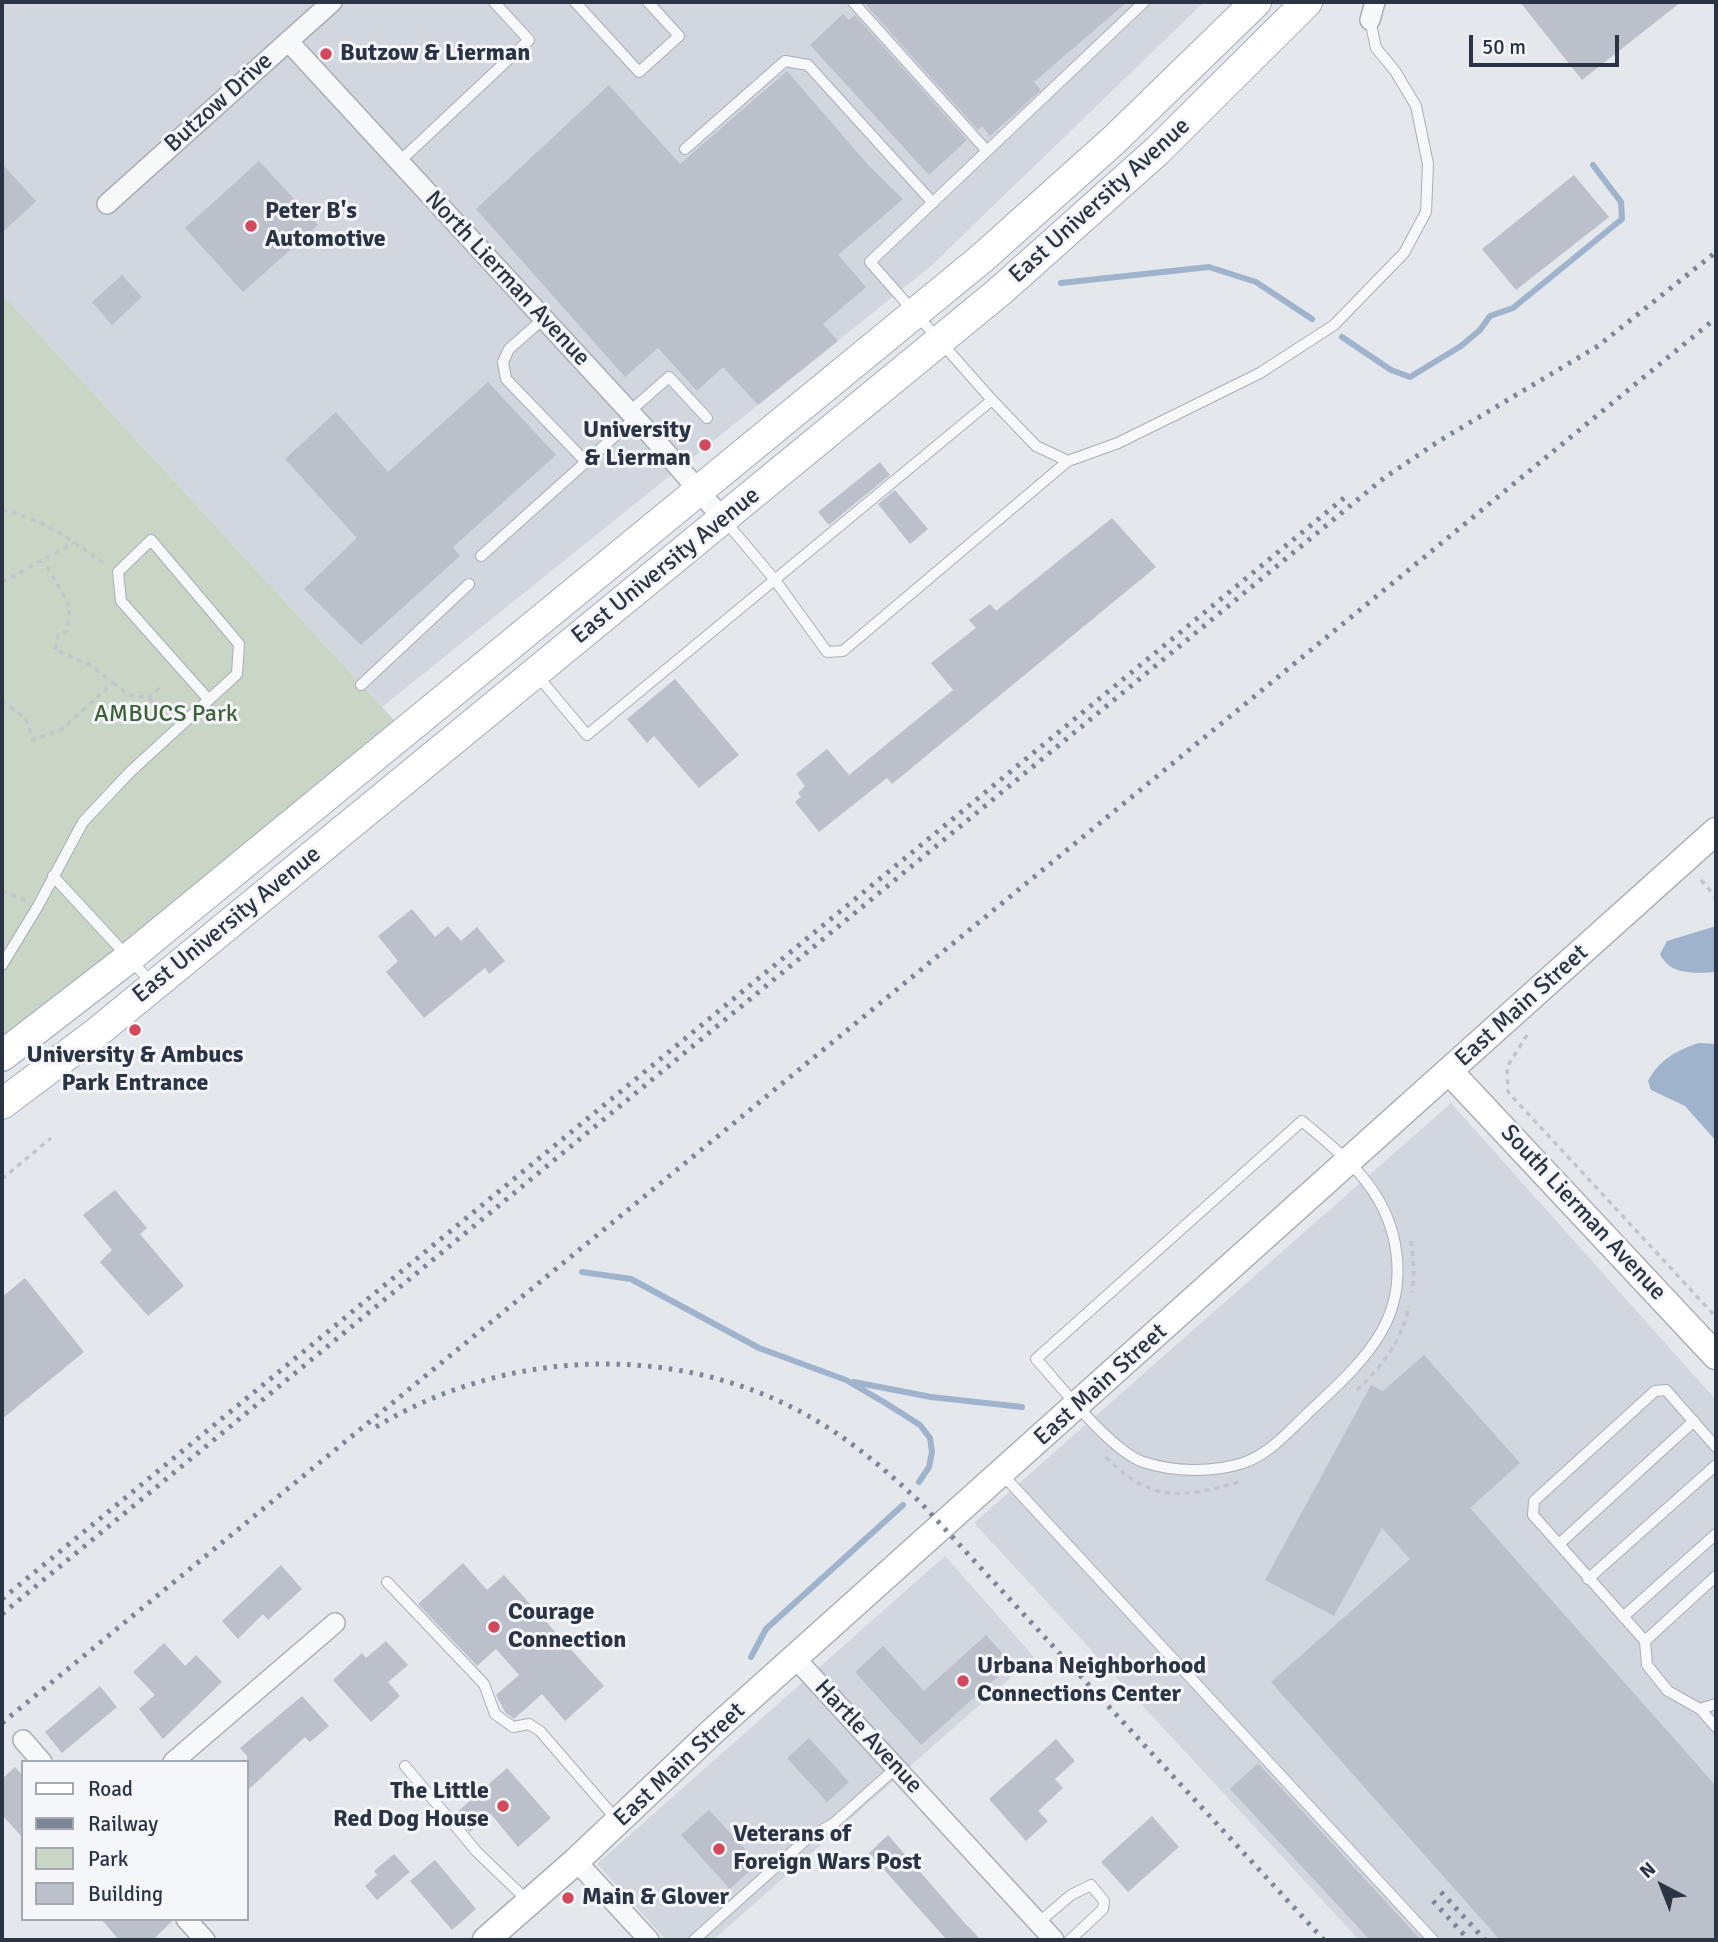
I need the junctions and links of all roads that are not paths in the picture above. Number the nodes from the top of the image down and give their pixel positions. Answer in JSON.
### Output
{"nodes":[{"id":1,"x":332,"y":2,"type":"edge"},
{"id":2,"x":494,"y":2,"type":"edge"},
{"id":3,"x":575,"y":2,"type":"edge"},
{"id":4,"x":648,"y":2,"type":"edge"},
{"id":5,"x":853,"y":2,"type":"edge"},
{"id":6,"x":1144,"y":2,"type":"edge"},
{"id":7,"x":1256,"y":2,"type":"edge"},
{"id":8,"x":1307,"y":2,"type":"edge"},
{"id":9,"x":1373,"y":11,"type":"edge"},
{"id":10,"x":288,"y":41,"type":"junction"},
{"id":11,"x":685,"y":149,"type":"dead end"},
{"id":12,"x":987,"y":151,"type":"junction"},
{"id":13,"x":399,"y":162,"type":"junction"},
{"id":14,"x":933,"y":203,"type":"junction"},
{"id":15,"x":107,"y":204,"type":"dead end"},
{"id":16,"x":914,"y":314,"type":"junction"},
{"id":17,"x":543,"y":319,"type":"junction"},
{"id":18,"x":939,"y":342,"type":"junction"},
{"id":19,"x":992,"y":400,"type":"junction"},
{"id":20,"x":632,"y":415,"type":"junction"},
{"id":21,"x":707,"y":418,"type":"dead end"},
{"id":22,"x":1068,"y":461,"type":"junction"},
{"id":23,"x":586,"y":462,"type":"junction"},
{"id":24,"x":698,"y":491,"type":"junction"},
{"id":25,"x":723,"y":519,"type":"junction"},
{"id":26,"x":481,"y":556,"type":"dead end"},
{"id":27,"x":775,"y":580,"type":"junction"},
{"id":28,"x":469,"y":584,"type":"dead end"},
{"id":29,"x":535,"y":674,"type":"junction"},
{"id":30,"x":361,"y":685,"type":"dead end"},
{"id":31,"x":209,"y":700,"type":"junction"},
{"id":32,"x":1716,"y":831,"type":"edge"},
{"id":33,"x":53,"y":876,"type":"junction"},
{"id":34,"x":131,"y":957,"type":"junction"},
{"id":35,"x":2,"y":965,"type":"edge"},
{"id":36,"x":153,"y":985,"type":"junction"},
{"id":37,"x":2,"y":1056,"type":"edge"},
{"id":38,"x":1449,"y":1071,"type":"junction"},
{"id":39,"x":2,"y":1104,"type":"edge"},
{"id":40,"x":1350,"y":1161,"type":"junction"},
{"id":41,"x":1716,"y":1356,"type":"edge"},
{"id":42,"x":1078,"y":1406,"type":"junction"},
{"id":43,"x":1694,"y":1421,"type":"junction"},
{"id":44,"x":1716,"y":1447,"type":"edge"},
{"id":45,"x":1716,"y":1465,"type":"edge"},
{"id":46,"x":1002,"y":1474,"type":"junction"},
{"id":47,"x":1716,"y":1534,"type":"edge"},
{"id":48,"x":1559,"y":1544,"type":"junction"},
{"id":49,"x":1716,"y":1576,"type":"edge"},
{"id":50,"x":1588,"y":1579,"type":"junction"},
{"id":51,"x":387,"y":1582,"type":"dead end"},
{"id":52,"x":1623,"y":1617,"type":"junction"},
{"id":53,"x":335,"y":1623,"type":"dead end"},
{"id":54,"x":1645,"y":1641,"type":"junction"},
{"id":55,"x":795,"y":1658,"type":"junction"},
{"id":56,"x":1716,"y":1704,"type":"edge"},
{"id":57,"x":1700,"y":1709,"type":"junction"},
{"id":58,"x":1716,"y":1727,"type":"edge"},
{"id":59,"x":23,"y":1740,"type":"dead end"},
{"id":60,"x":40,"y":1760,"type":"edge"},
{"id":61,"x":175,"y":1760,"type":"edge"},
{"id":62,"x":405,"y":1766,"type":"dead end"},
{"id":63,"x":896,"y":1768,"type":"junction"},
{"id":64,"x":618,"y":1822,"type":"junction"},
{"id":65,"x":576,"y":1861,"type":"junction"},
{"id":66,"x":530,"y":1902,"type":"junction"},
{"id":67,"x":188,"y":1921,"type":"edge"},
{"id":68,"x":1038,"y":1923,"type":"junction"},
{"id":69,"x":205,"y":1940,"type":"edge"},
{"id":70,"x":486,"y":1940,"type":"edge"},
{"id":71,"x":649,"y":1940,"type":"edge"},
{"id":72,"x":694,"y":1940,"type":"edge"},
{"id":73,"x":1054,"y":1940,"type":"edge"},
{"id":74,"x":1070,"y":1940,"type":"edge"},
{"id":75,"x":1433,"y":1940,"type":"edge"}],
"edges":[{"from":1,"to":10,"type":"street","name":"Butzow Drive"},
{"from":2,"to":13,"type":"lane"},
{"from":3,"to":4,"type":"lane"},
{"from":5,"to":12,"type":"lane"},
{"from":6,"to":12,"type":"lane"},
{"from":7,"to":16,"type":"main road","name":"East University Avenue"},
{"from":8,"to":18,"type":"main road","name":"East University Avenue"},
{"from":9,"to":22,"type":"lane"},
{"from":10,"to":13,"type":"street","name":"North Lierman Avenue"},
{"from":10,"to":15,"type":"street","name":"Butzow Drive"},
{"from":11,"to":14,"type":"lane"},
{"from":12,"to":14,"type":"lane"},
{"from":13,"to":17,"type":"street","name":"North Lierman Avenue"},
{"from":14,"to":16,"type":"lane"},
{"from":16,"to":18,"type":"lane"},
{"from":16,"to":24,"type":"main road","name":"East University Avenue"},
{"from":17,"to":20,"type":"street","name":"North Lierman Avenue"},
{"from":17,"to":23,"type":"lane"},
{"from":18,"to":19,"type":"lane"},
{"from":18,"to":25,"type":"main road","name":"East University Avenue"},
{"from":19,"to":22,"type":"lane"},
{"from":19,"to":27,"type":"lane"},
{"from":20,"to":21,"type":"lane"},
{"from":20,"to":23,"type":"lane"},
{"from":20,"to":24,"type":"street","name":"North Lierman Avenue"},
{"from":22,"to":27,"type":"lane"},
{"from":23,"to":26,"type":"lane"},
{"from":24,"to":25,"type":"street","name":"North Lierman Avenue"},
{"from":24,"to":34,"type":"main road","name":"East University Avenue"},
{"from":25,"to":27,"type":"lane"},
{"from":25,"to":29,"type":"main road","name":"East University Avenue"},
{"from":27,"to":29,"type":"lane"},
{"from":28,"to":30,"type":"lane"},
{"from":29,"to":36,"type":"main road","name":"East University Avenue"},
{"from":31,"to":31,"type":"lane"},
{"from":31,"to":33,"type":"lane"},
{"from":32,"to":38,"type":"main road","name":"East Main Street"},
{"from":33,"to":34,"type":"lane"},
{"from":33,"to":35,"type":"lane"},
{"from":34,"to":36,"type":"lane"},
{"from":34,"to":37,"type":"main road","name":"East University Avenue"},
{"from":36,"to":39,"type":"main road","name":"East University Avenue"},
{"from":38,"to":40,"type":"main road","name":"East Main Street"},
{"from":38,"to":41,"type":"main road","name":"South Lierman Avenue"},
{"from":40,"to":42,"type":"main road","name":"East Main Street"},
{"from":40,"to":42,"type":"lane"},
{"from":40,"to":42,"type":"lane"},
{"from":42,"to":46,"type":"main road","name":"East Main Street"},
{"from":43,"to":44,"type":"lane"},
{"from":43,"to":48,"type":"lane"},
{"from":43,"to":48,"type":"lane"},
{"from":45,"to":50,"type":"lane"},
{"from":46,"to":55,"type":"main road","name":"East Main Street"},
{"from":46,"to":75,"type":"lane"},
{"from":47,"to":52,"type":"lane"},
{"from":48,"to":50,"type":"lane"},
{"from":49,"to":54,"type":"lane"},
{"from":50,"to":52,"type":"lane"},
{"from":51,"to":64,"type":"lane"},
{"from":52,"to":54,"type":"lane"},
{"from":53,"to":61,"type":"street"},
{"from":54,"to":57,"type":"lane"},
{"from":55,"to":63,"type":"street","name":"Hartle Avenue"},
{"from":55,"to":64,"type":"main road","name":"East Main Street"},
{"from":56,"to":57,"type":"lane"},
{"from":57,"to":58,"type":"lane"},
{"from":59,"to":60,"type":"street"},
{"from":62,"to":66,"type":"lane"},
{"from":63,"to":68,"type":"street","name":"Hartle Avenue"},
{"from":63,"to":72,"type":"lane"},
{"from":64,"to":65,"type":"main road","name":"East Main Street"},
{"from":65,"to":66,"type":"main road","name":"East Main Street"},
{"from":65,"to":71,"type":"street"},
{"from":66,"to":70,"type":"main road","name":"East Main Street"},
{"from":67,"to":69,"type":"street"},
{"from":68,"to":73,"type":"street","name":"Hartle Avenue"},
{"from":68,"to":74,"type":"lane"}]}
